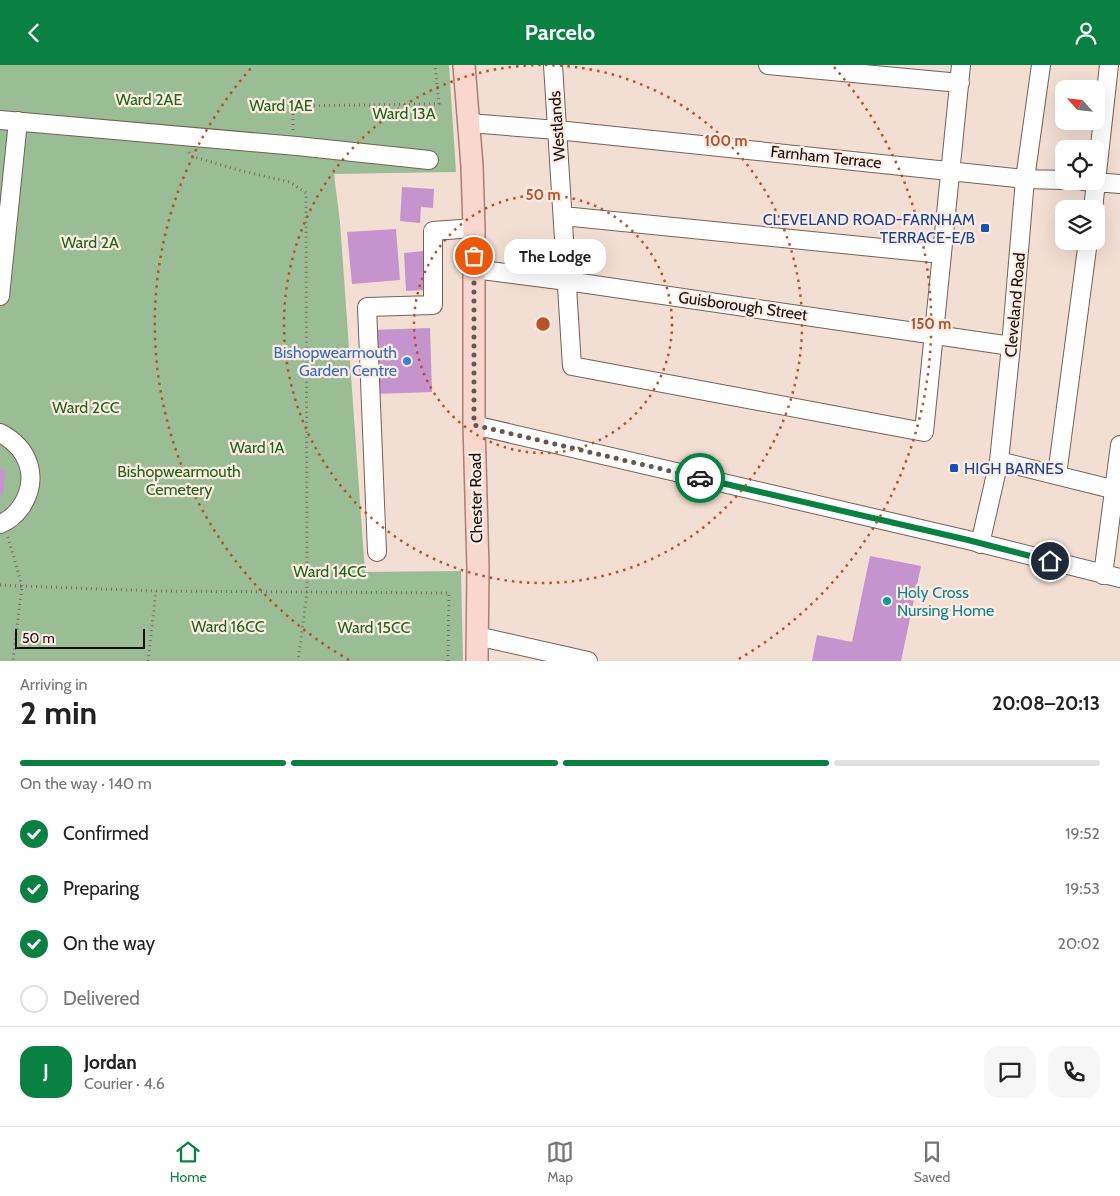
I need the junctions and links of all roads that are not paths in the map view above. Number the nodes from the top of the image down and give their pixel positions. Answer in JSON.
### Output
{"nodes":[{"id":1,"x":464,"y":65,"type":"edge"},
{"id":2,"x":553,"y":65,"type":"edge"},
{"id":3,"x":768,"y":65,"type":"edge"},
{"id":4,"x":961,"y":65,"type":"edge"},
{"id":5,"x":1041,"y":65,"type":"edge"},
{"id":6,"x":1109,"y":65,"type":"edge"},
{"id":7,"x":960,"y":83,"type":"junction"},
{"id":8,"x":0,"y":119,"type":"edge"},
{"id":9,"x":18,"y":121,"type":"junction"},
{"id":10,"x":469,"y":123,"type":"junction"},
{"id":11,"x":557,"y":129,"type":"junction"},
{"id":12,"x":1097,"y":140,"type":"edge"},
{"id":13,"x":429,"y":159,"type":"dead end"},
{"id":14,"x":950,"y":170,"type":"junction"},
{"id":15,"x":1026,"y":179,"type":"junction"},
{"id":16,"x":1055,"y":180,"type":"edge"},
{"id":17,"x":1105,"y":183,"type":"edge"},
{"id":18,"x":1120,"y":184,"type":"edge"},
{"id":19,"x":563,"y":217,"type":"junction"},
{"id":20,"x":474,"y":228,"type":"junction"},
{"id":21,"x":1087,"y":250,"type":"edge"},
{"id":22,"x":942,"y":254,"type":"junction"},
{"id":23,"x":474,"y":269,"type":"junction"},
{"id":24,"x":567,"y":281,"type":"junction"},
{"id":25,"x":0,"y":296,"type":"edge"},
{"id":26,"x":934,"y":334,"type":"junction"},
{"id":27,"x":1011,"y":346,"type":"junction"},
{"id":28,"x":474,"y":425,"type":"junction"},
{"id":29,"x":0,"y":433,"type":"edge"},
{"id":30,"x":1120,"y":445,"type":"edge"},
{"id":31,"x":999,"y":461,"type":"junction"},
{"id":32,"x":1057,"y":475,"type":"junction"},
{"id":33,"x":1117,"y":490,"type":"edge"},
{"id":34,"x":2,"y":523,"type":"edge"},
{"id":35,"x":980,"y":544,"type":"junction"},
{"id":36,"x":378,"y":552,"type":"dead end"},
{"id":37,"x":1103,"y":575,"type":"junction"},
{"id":38,"x":1120,"y":577,"type":"edge"},
{"id":39,"x":477,"y":636,"type":"junction"},
{"id":40,"x":477,"y":661,"type":"edge"},
{"id":41,"x":588,"y":661,"type":"edge"}],
"edges":[{"from":1,"to":10,"type":"main road","name":"Chester Road"},
{"from":2,"to":11,"type":"street","name":"Westlands"},
{"from":3,"to":7,"type":"street"},
{"from":4,"to":7,"type":"street"},
{"from":5,"to":15,"type":"street","name":"Cleveland Road"},
{"from":6,"to":12,"type":"street"},
{"from":7,"to":14,"type":"street"},
{"from":8,"to":9,"type":"street"},
{"from":9,"to":13,"type":"street"},
{"from":9,"to":25,"type":"street"},
{"from":10,"to":11,"type":"street","name":"Farnham Terrace"},
{"from":10,"to":20,"type":"main road","name":"Chester Road"},
{"from":11,"to":14,"type":"street","name":"Farnham Terrace"},
{"from":11,"to":19,"type":"street","name":"Westlands"},
{"from":14,"to":15,"type":"street","name":"Farnham Terrace"},
{"from":14,"to":22,"type":"street"},
{"from":15,"to":16,"type":"street","name":"Farnham Terrace"},
{"from":15,"to":27,"type":"street","name":"Cleveland Road"},
{"from":17,"to":18,"type":"street"},
{"from":19,"to":22,"type":"street"},
{"from":19,"to":24,"type":"street","name":"Westlands"},
{"from":20,"to":23,"type":"main road","name":"Chester Road"},
{"from":20,"to":36,"type":"street"},
{"from":21,"to":32,"type":"street"},
{"from":22,"to":26,"type":"street"},
{"from":23,"to":24,"type":"street","name":"Guisborough Street"},
{"from":23,"to":28,"type":"main road","name":"Chester Road"},
{"from":24,"to":26,"type":"street","name":"Guisborough Street"},
{"from":24,"to":26,"type":"street","name":"Westlands"},
{"from":26,"to":27,"type":"street","name":"Guisborough Street"},
{"from":27,"to":31,"type":"street","name":"Cleveland Road"},
{"from":28,"to":35,"type":"street"},
{"from":28,"to":39,"type":"main road","name":"Chester Road"},
{"from":29,"to":34,"type":"street"},
{"from":30,"to":33,"type":"street"},
{"from":31,"to":32,"type":"street"},
{"from":31,"to":35,"type":"street","name":"Cleveland Road"},
{"from":32,"to":33,"type":"street"},
{"from":33,"to":37,"type":"street"},
{"from":35,"to":37,"type":"street"},
{"from":37,"to":38,"type":"street"},
{"from":39,"to":40,"type":"main road","name":"Chester Road"},
{"from":39,"to":41,"type":"street"}]}
